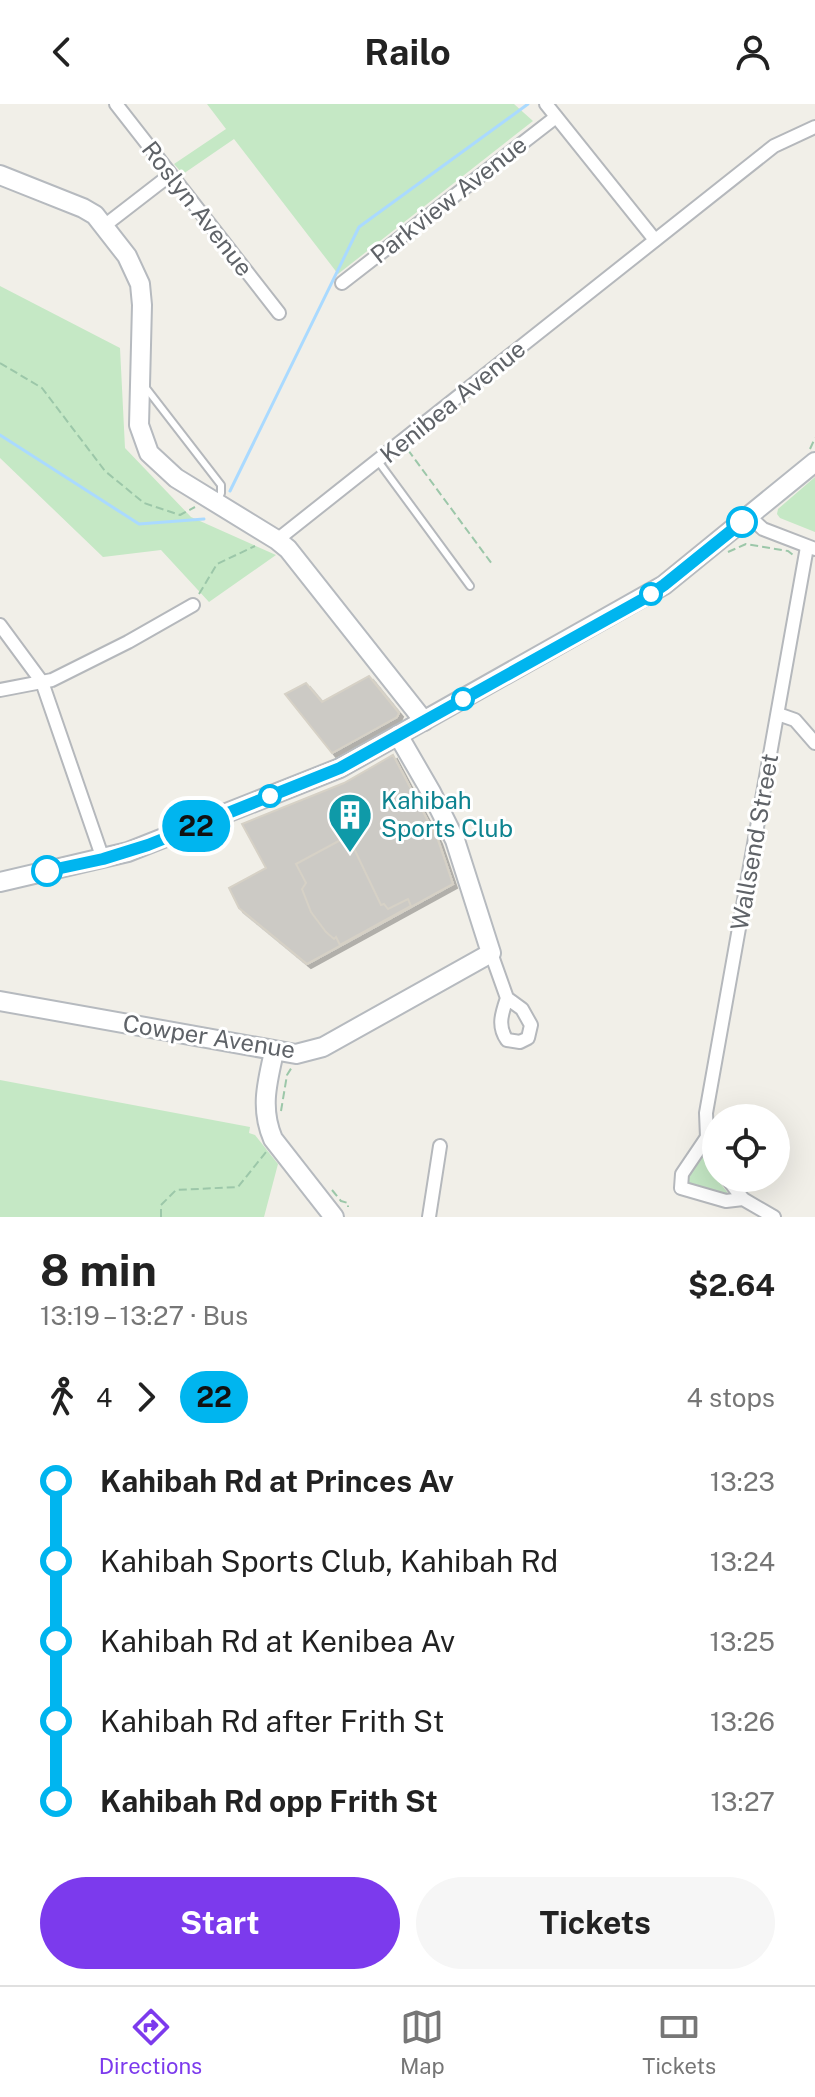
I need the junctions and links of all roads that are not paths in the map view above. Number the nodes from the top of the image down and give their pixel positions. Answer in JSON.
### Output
{"nodes":[{"id":1,"x":116,"y":104,"type":"edge"},
{"id":2,"x":546,"y":104,"type":"edge"},
{"id":3,"x":556,"y":117,"type":"junction"},
{"id":4,"x":815,"y":127,"type":"edge"},
{"id":5,"x":0,"y":175,"type":"edge"},
{"id":6,"x":170,"y":175,"type":"junction"},
{"id":7,"x":104,"y":226,"type":"junction"},
{"id":8,"x":655,"y":240,"type":"junction"},
{"id":9,"x":342,"y":283,"type":"dead end"},
{"id":10,"x":279,"y":313,"type":"dead end"},
{"id":11,"x":140,"y":378,"type":"junction"},
{"id":12,"x":813,"y":456,"type":"edge"},
{"id":13,"x":378,"y":461,"type":"junction"},
{"id":14,"x":213,"y":501,"type":"junction"},
{"id":15,"x":749,"y":516,"type":"junction"},
{"id":16,"x":277,"y":540,"type":"junction"},
{"id":17,"x":811,"y":548,"type":"edge"},
{"id":18,"x":470,"y":586,"type":"dead end"},
{"id":19,"x":193,"y":605,"type":"road end"},
{"id":20,"x":0,"y":625,"type":"edge"},
{"id":21,"x":42,"y":682,"type":"junction"},
{"id":22,"x":0,"y":690,"type":"edge"},
{"id":23,"x":778,"y":714,"type":"junction"},
{"id":24,"x":424,"y":721,"type":"junction"},
{"id":25,"x":398,"y":735,"type":"junction"},
{"id":26,"x":815,"y":743,"type":"edge"},
{"id":27,"x":103,"y":859,"type":"junction"},
{"id":28,"x":0,"y":882,"type":"edge"},
{"id":29,"x":491,"y":953,"type":"junction"},
{"id":30,"x":507,"y":998,"type":"dead end"},
{"id":31,"x":0,"y":1001,"type":"edge"},
{"id":32,"x":274,"y":1052,"type":"junction"},
{"id":33,"x":708,"y":1104,"type":"edge"},
{"id":34,"x":702,"y":1144,"type":"edge"},
{"id":35,"x":440,"y":1146,"type":"dead end"},
{"id":36,"x":738,"y":1192,"type":"edge"},
{"id":37,"x":743,"y":1199,"type":"junction"},
{"id":38,"x":341,"y":1212,"type":"edge"},
{"id":39,"x":429,"y":1217,"type":"edge"},
{"id":40,"x":774,"y":1217,"type":"edge"}],
"edges":[{"from":1,"to":6,"type":"street","name":"Roslyn Avenue"},
{"from":2,"to":3,"type":"street"},
{"from":3,"to":8,"type":"street"},
{"from":3,"to":9,"type":"street","name":"Parkview Avenue"},
{"from":4,"to":8,"type":"street","name":"Kenibea Avenue"},
{"from":5,"to":7,"type":"main road"},
{"from":6,"to":7,"type":"street"},
{"from":6,"to":10,"type":"street","name":"Roslyn Avenue"},
{"from":7,"to":11,"type":"main road"},
{"from":8,"to":13,"type":"street","name":"Kenibea Avenue"},
{"from":11,"to":14,"type":"lane"},
{"from":11,"to":14,"type":"main road"},
{"from":12,"to":15,"type":"main road"},
{"from":13,"to":16,"type":"street","name":"Kenibea Avenue"},
{"from":13,"to":18,"type":"lane"},
{"from":14,"to":16,"type":"main road"},
{"from":15,"to":17,"type":"street"},
{"from":15,"to":24,"type":"main road"},
{"from":16,"to":24,"type":"main road"},
{"from":17,"to":23,"type":"street","name":"Wallsend Street"},
{"from":19,"to":21,"type":"street"},
{"from":20,"to":21,"type":"street"},
{"from":21,"to":22,"type":"street"},
{"from":21,"to":27,"type":"street"},
{"from":23,"to":26,"type":"street"},
{"from":23,"to":33,"type":"street","name":"Wallsend Street"},
{"from":24,"to":25,"type":"main road"},
{"from":25,"to":27,"type":"main road"},
{"from":25,"to":29,"type":"main road"},
{"from":27,"to":28,"type":"main road"},
{"from":29,"to":30,"type":"street"},
{"from":29,"to":32,"type":"main road","name":"Cowper Avenue"},
{"from":31,"to":32,"type":"main road","name":"Cowper Avenue"},
{"from":32,"to":38,"type":"main road"},
{"from":34,"to":37,"type":"street"},
{"from":35,"to":39,"type":"street"},
{"from":36,"to":37,"type":"street"},
{"from":37,"to":40,"type":"street"}]}
